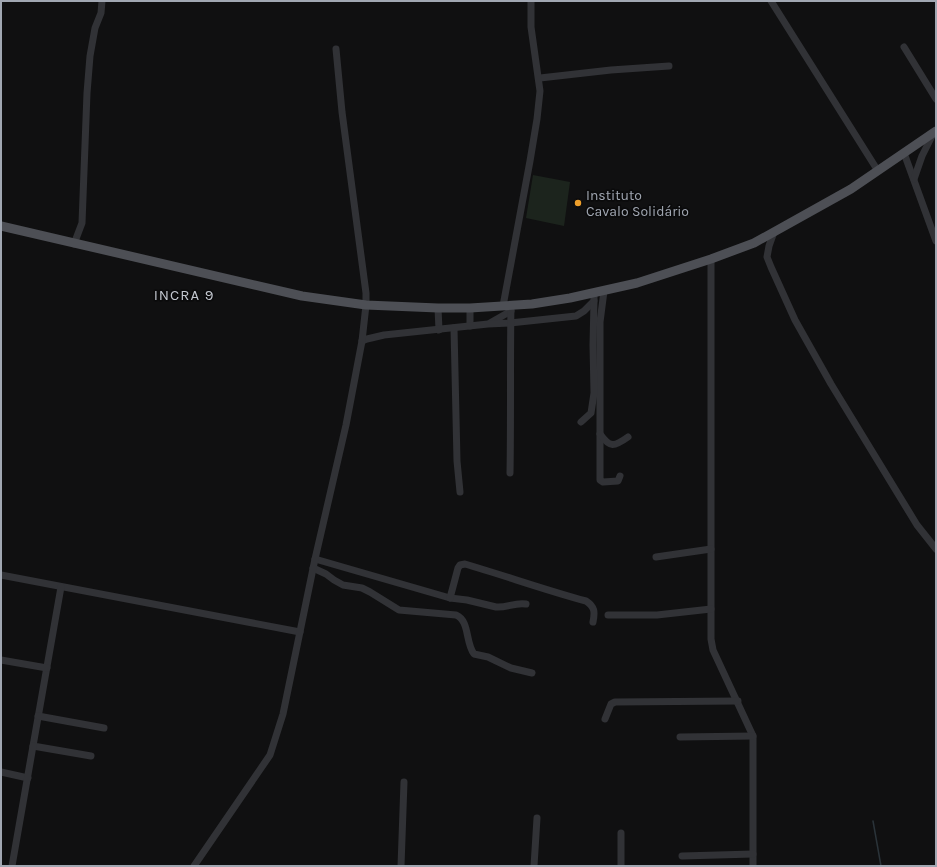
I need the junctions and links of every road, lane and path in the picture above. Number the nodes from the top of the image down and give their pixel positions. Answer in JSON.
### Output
{"nodes":[{"id":1,"x":102,"y":1,"type":"edge"},
{"id":2,"x":531,"y":1,"type":"edge"},
{"id":3,"x":771,"y":1,"type":"edge"},
{"id":4,"x":904,"y":47,"type":"dead end"},
{"id":5,"x":336,"y":48,"type":"dead end"},
{"id":6,"x":669,"y":66,"type":"dead end"},
{"id":7,"x":540,"y":78,"type":"junction"},
{"id":8,"x":936,"y":99,"type":"edge"},
{"id":9,"x":935,"y":131,"type":"edge"},
{"id":10,"x":904,"y":153,"type":"junction"},
{"id":11,"x":878,"y":171,"type":"junction"},
{"id":12,"x":914,"y":179,"type":"junction"},
{"id":13,"x":1,"y":226,"type":"edge"},
{"id":14,"x":774,"y":232,"type":"junction"},
{"id":15,"x":936,"y":242,"type":"edge"},
{"id":16,"x":74,"y":244,"type":"junction"},
{"id":17,"x":711,"y":260,"type":"junction"},
{"id":18,"x":604,"y":291,"type":"junction"},
{"id":19,"x":594,"y":297,"type":"junction"},
{"id":20,"x":366,"y":305,"type":"junction"},
{"id":21,"x":508,"y":307,"type":"junction"},
{"id":22,"x":438,"y":308,"type":"junction"},
{"id":23,"x":470,"y":308,"type":"junction"},
{"id":24,"x":488,"y":324,"type":"junction"},
{"id":25,"x":510,"y":324,"type":"junction"},
{"id":26,"x":470,"y":326,"type":"junction"},
{"id":27,"x":454,"y":328,"type":"junction"},
{"id":28,"x":438,"y":330,"type":"junction"},
{"id":29,"x":362,"y":341,"type":"junction"},
{"id":30,"x":581,"y":422,"type":"dead end"},
{"id":31,"x":600,"y":433,"type":"junction"},
{"id":32,"x":628,"y":437,"type":"dead end"},
{"id":33,"x":510,"y":473,"type":"dead end"},
{"id":34,"x":620,"y":476,"type":"dead end"},
{"id":35,"x":460,"y":492,"type":"dead end"},
{"id":36,"x":711,"y":549,"type":"junction"},
{"id":37,"x":936,"y":549,"type":"edge"},
{"id":38,"x":656,"y":557,"type":"dead end"},
{"id":39,"x":315,"y":559,"type":"junction"},
{"id":40,"x":313,"y":568,"type":"junction"},
{"id":41,"x":1,"y":575,"type":"edge"},
{"id":42,"x":61,"y":587,"type":"junction"},
{"id":43,"x":450,"y":598,"type":"junction"},
{"id":44,"x":526,"y":604,"type":"dead end"},
{"id":45,"x":711,"y":609,"type":"junction"},
{"id":46,"x":608,"y":615,"type":"dead end"},
{"id":47,"x":593,"y":622,"type":"dead end"},
{"id":48,"x":300,"y":632,"type":"junction"},
{"id":49,"x":1,"y":660,"type":"edge"},
{"id":50,"x":47,"y":668,"type":"junction"},
{"id":51,"x":532,"y":673,"type":"dead end"},
{"id":52,"x":738,"y":701,"type":"junction"},
{"id":53,"x":38,"y":716,"type":"junction"},
{"id":54,"x":605,"y":719,"type":"dead end"},
{"id":55,"x":104,"y":728,"type":"dead end"},
{"id":56,"x":753,"y":736,"type":"junction"},
{"id":57,"x":680,"y":737,"type":"dead end"},
{"id":58,"x":32,"y":746,"type":"junction"},
{"id":59,"x":91,"y":756,"type":"dead end"},
{"id":60,"x":1,"y":772,"type":"edge"},
{"id":61,"x":28,"y":778,"type":"junction"},
{"id":62,"x":404,"y":782,"type":"dead end"},
{"id":63,"x":537,"y":818,"type":"dead end"},
{"id":64,"x":621,"y":833,"type":"dead end"},
{"id":65,"x":753,"y":854,"type":"junction"},
{"id":66,"x":682,"y":856,"type":"dead end"},
{"id":67,"x":12,"y":866,"type":"edge"},
{"id":68,"x":194,"y":866,"type":"edge"},
{"id":69,"x":401,"y":866,"type":"edge"},
{"id":70,"x":534,"y":866,"type":"edge"},
{"id":71,"x":621,"y":866,"type":"edge"},
{"id":72,"x":753,"y":866,"type":"edge"}],
"edges":[{"from":1,"to":16,"type":"street"},
{"from":2,"to":7,"type":"street"},
{"from":3,"to":11,"type":"street"},
{"from":4,"to":8,"type":"street"},
{"from":5,"to":20,"type":"street"},
{"from":6,"to":7,"type":"street"},
{"from":7,"to":21,"type":"street"},
{"from":9,"to":10,"type":"main road"},
{"from":9,"to":12,"type":"street"},
{"from":10,"to":11,"type":"main road"},
{"from":10,"to":12,"type":"street"},
{"from":11,"to":14,"type":"main road"},
{"from":12,"to":15,"type":"street"},
{"from":13,"to":16,"type":"main road"},
{"from":14,"to":17,"type":"main road"},
{"from":14,"to":37,"type":"street"},
{"from":16,"to":20,"type":"main road"},
{"from":17,"to":18,"type":"main road"},
{"from":17,"to":36,"type":"street"},
{"from":18,"to":19,"type":"main road"},
{"from":18,"to":31,"type":"street"},
{"from":19,"to":21,"type":"main road"},
{"from":19,"to":25,"type":"street"},
{"from":19,"to":30,"type":"street"},
{"from":20,"to":22,"type":"main road"},
{"from":20,"to":29,"type":"street"},
{"from":21,"to":23,"type":"main road"},
{"from":21,"to":24,"type":"street"},
{"from":21,"to":25,"type":"street"},
{"from":22,"to":23,"type":"main road"},
{"from":22,"to":28,"type":"street"},
{"from":23,"to":26,"type":"street"},
{"from":24,"to":25,"type":"street"},
{"from":24,"to":26,"type":"street"},
{"from":25,"to":33,"type":"street"},
{"from":26,"to":27,"type":"street"},
{"from":27,"to":28,"type":"street"},
{"from":27,"to":35,"type":"street"},
{"from":28,"to":29,"type":"street"},
{"from":29,"to":39,"type":"street"},
{"from":31,"to":32,"type":"street"},
{"from":31,"to":34,"type":"street"},
{"from":36,"to":38,"type":"street"},
{"from":36,"to":45,"type":"street"},
{"from":39,"to":40,"type":"street"},
{"from":39,"to":43,"type":"street"},
{"from":40,"to":48,"type":"street"},
{"from":40,"to":51,"type":"street"},
{"from":41,"to":42,"type":"street"},
{"from":42,"to":48,"type":"street"},
{"from":42,"to":50,"type":"street"},
{"from":43,"to":44,"type":"street"},
{"from":43,"to":47,"type":"street"},
{"from":45,"to":46,"type":"street"},
{"from":45,"to":52,"type":"street"},
{"from":48,"to":68,"type":"street"},
{"from":49,"to":50,"type":"street"},
{"from":50,"to":53,"type":"street"},
{"from":52,"to":54,"type":"street"},
{"from":52,"to":56,"type":"street"},
{"from":53,"to":55,"type":"street"},
{"from":53,"to":58,"type":"street"},
{"from":56,"to":57,"type":"street"},
{"from":56,"to":65,"type":"street"},
{"from":58,"to":59,"type":"street"},
{"from":58,"to":61,"type":"street"},
{"from":60,"to":61,"type":"street"},
{"from":61,"to":67,"type":"street"},
{"from":62,"to":69,"type":"street"},
{"from":63,"to":70,"type":"street"},
{"from":64,"to":71,"type":"street"},
{"from":65,"to":66,"type":"street"},
{"from":65,"to":72,"type":"street"}]}
